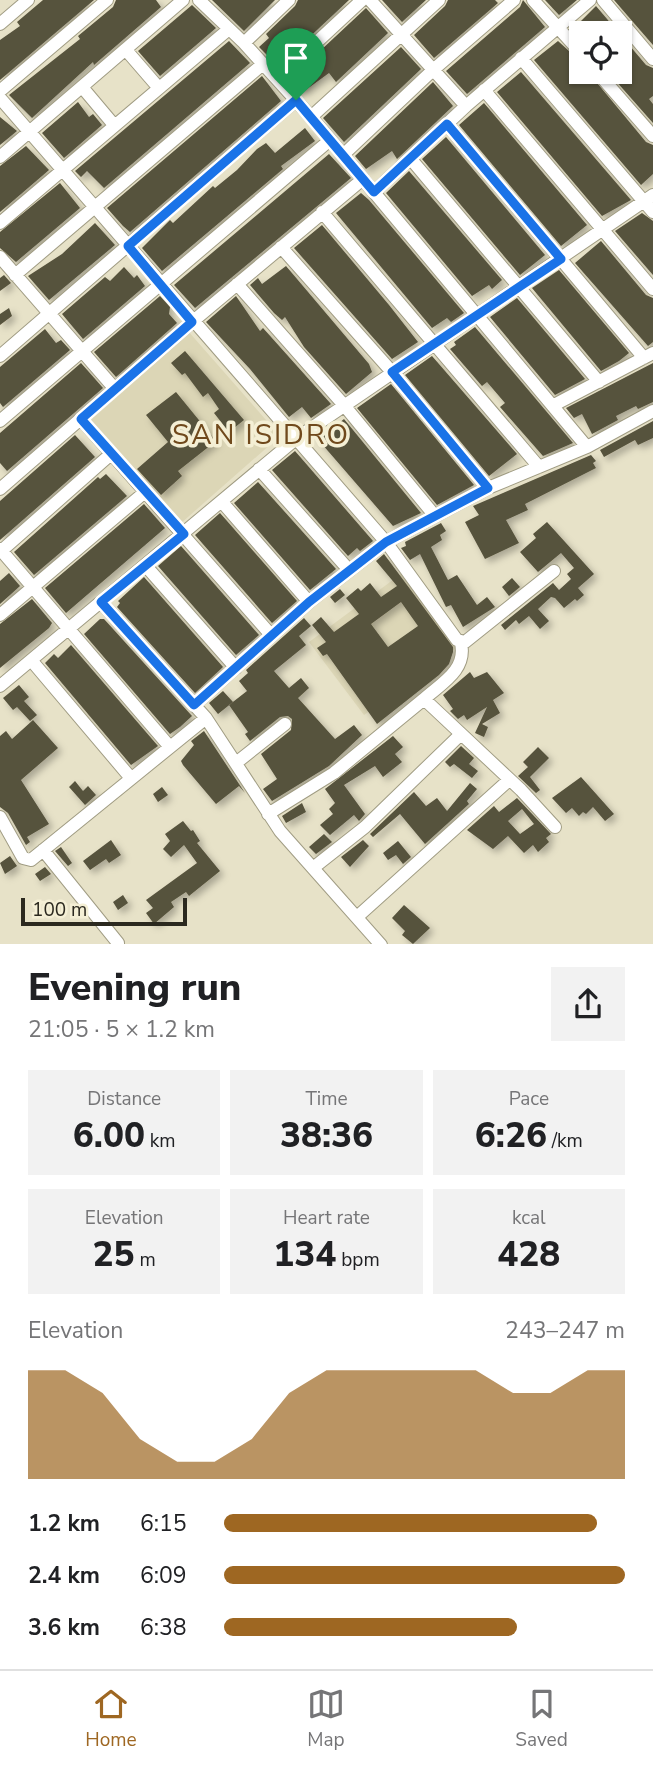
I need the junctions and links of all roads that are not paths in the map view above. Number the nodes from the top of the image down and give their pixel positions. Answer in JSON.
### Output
{"nodes":[{"id":1,"x":28,"y":0,"type":"edge"},
{"id":2,"x":107,"y":0,"type":"edge"},
{"id":3,"x":183,"y":0,"type":"edge"},
{"id":4,"x":289,"y":0,"type":"edge"},
{"id":5,"x":362,"y":0,"type":"edge"},
{"id":6,"x":370,"y":0,"type":"edge"},
{"id":7,"x":439,"y":0,"type":"edge"},
{"id":8,"x":514,"y":0,"type":"edge"},
{"id":9,"x":533,"y":0,"type":"edge"},
{"id":10,"x":590,"y":0,"type":"edge"},
{"id":11,"x":603,"y":0,"type":"edge"},
{"id":12,"x":207,"y":3,"type":"edge"},
{"id":13,"x":0,"y":24,"type":"edge"},
{"id":14,"x":558,"y":27,"type":"junction"},
{"id":15,"x":229,"y":29,"type":"junction"},
{"id":16,"x":401,"y":33,"type":"junction"},
{"id":17,"x":569,"y":39,"type":"edge"},
{"id":18,"x":244,"y":43,"type":"junction"},
{"id":19,"x":126,"y":50,"type":"junction"},
{"id":20,"x":521,"y":58,"type":"junction"},
{"id":21,"x":653,"y":59,"type":"edge"},
{"id":22,"x":263,"y":64,"type":"junction"},
{"id":23,"x":433,"y":70,"type":"junction"},
{"id":24,"x":277,"y":79,"type":"junction"},
{"id":25,"x":608,"y":84,"type":"edge"},
{"id":26,"x":82,"y":87,"type":"junction"},
{"id":27,"x":158,"y":87,"type":"junction"},
{"id":28,"x":484,"y":90,"type":"junction"},
{"id":29,"x":0,"y":91,"type":"edge"},
{"id":30,"x":0,"y":98,"type":"edge"},
{"id":31,"x":296,"y":100,"type":"junction"},
{"id":32,"x":466,"y":106,"type":"junction"},
{"id":33,"x":311,"y":117,"type":"junction"},
{"id":34,"x":447,"y":124,"type":"junction"},
{"id":35,"x":114,"y":125,"type":"junction"},
{"id":36,"x":29,"y":131,"type":"junction"},
{"id":37,"x":653,"y":136,"type":"edge"},
{"id":38,"x":330,"y":140,"type":"junction"},
{"id":39,"x":343,"y":155,"type":"junction"},
{"id":40,"x":0,"y":157,"type":"edge"},
{"id":41,"x":410,"y":158,"type":"junction"},
{"id":42,"x":63,"y":171,"type":"junction"},
{"id":43,"x":363,"y":179,"type":"junction"},
{"id":44,"x":374,"y":192,"type":"junction"},
{"id":45,"x":648,"y":198,"type":"edge"},
{"id":46,"x":94,"y":208,"type":"junction"},
{"id":47,"x":322,"y":212,"type":"junction"},
{"id":48,"x":653,"y":212,"type":"edge"},
{"id":49,"x":0,"y":223,"type":"edge"},
{"id":50,"x":602,"y":230,"type":"junction"},
{"id":51,"x":128,"y":246,"type":"junction"},
{"id":52,"x":281,"y":247,"type":"junction"},
{"id":53,"x":0,"y":257,"type":"edge"},
{"id":54,"x":561,"y":259,"type":"junction"},
{"id":55,"x":15,"y":275,"type":"junction"},
{"id":56,"x":237,"y":284,"type":"junction"},
{"id":57,"x":160,"y":285,"type":"junction"},
{"id":58,"x":520,"y":287,"type":"junction"},
{"id":59,"x":653,"y":289,"type":"edge"},
{"id":60,"x":48,"y":314,"type":"junction"},
{"id":61,"x":477,"y":315,"type":"junction"},
{"id":62,"x":192,"y":322,"type":"junction"},
{"id":63,"x":433,"y":344,"type":"junction"},
{"id":64,"x":81,"y":351,"type":"junction"},
{"id":65,"x":0,"y":356,"type":"edge"},
{"id":66,"x":648,"y":356,"type":"edge"},
{"id":67,"x":392,"y":372,"type":"junction"},
{"id":68,"x":599,"y":382,"type":"junction"},
{"id":69,"x":115,"y":390,"type":"junction"},
{"id":70,"x":343,"y":404,"type":"junction"},
{"id":71,"x":554,"y":405,"type":"junction"},
{"id":72,"x":653,"y":411,"type":"edge"},
{"id":73,"x":81,"y":419,"type":"junction"},
{"id":74,"x":0,"y":421,"type":"edge"},
{"id":75,"x":297,"y":438,"type":"junction"},
{"id":76,"x":587,"y":447,"type":"junction"},
{"id":77,"x":111,"y":454,"type":"junction"},
{"id":78,"x":539,"y":467,"type":"junction"},
{"id":79,"x":259,"y":469,"type":"junction"},
{"id":80,"x":3,"y":482,"type":"edge"},
{"id":81,"x":488,"y":488,"type":"junction"},
{"id":82,"x":145,"y":492,"type":"junction"},
{"id":83,"x":222,"y":502,"type":"junction"},
{"id":84,"x":435,"y":516,"type":"junction"},
{"id":85,"x":184,"y":534,"type":"junction"},
{"id":86,"x":386,"y":542,"type":"junction"},
{"id":87,"x":1,"y":551,"type":"edge"},
{"id":88,"x":145,"y":565,"type":"junction"},
{"id":89,"x":349,"y":570,"type":"junction"},
{"id":90,"x":554,"y":571,"type":"dead end"},
{"id":91,"x":32,"y":588,"type":"junction"},
{"id":92,"x":101,"y":602,"type":"junction"},
{"id":93,"x":309,"y":602,"type":"junction"},
{"id":94,"x":0,"y":615,"type":"edge"},
{"id":95,"x":69,"y":629,"type":"junction"},
{"id":96,"x":271,"y":635,"type":"junction"},
{"id":97,"x":461,"y":643,"type":"junction"},
{"id":98,"x":31,"y":660,"type":"junction"},
{"id":99,"x":236,"y":668,"type":"junction"},
{"id":100,"x":0,"y":686,"type":"edge"},
{"id":101,"x":424,"y":699,"type":"junction"},
{"id":102,"x":194,"y":705,"type":"junction"},
{"id":103,"x":206,"y":718,"type":"junction"},
{"id":104,"x":285,"y":724,"type":"dead end"},
{"id":105,"x":460,"y":735,"type":"junction"},
{"id":106,"x":170,"y":747,"type":"junction"},
{"id":107,"x":236,"y":763,"type":"junction"},
{"id":108,"x":131,"y":777,"type":"junction"},
{"id":109,"x":509,"y":780,"type":"junction"},
{"id":110,"x":268,"y":814,"type":"junction"},
{"id":111,"x":0,"y":817,"type":"edge"},
{"id":112,"x":555,"y":827,"type":"dead end"},
{"id":113,"x":43,"y":850,"type":"junction"},
{"id":114,"x":313,"y":869,"type":"junction"},
{"id":115,"x":358,"y":918,"type":"junction"},
{"id":116,"x":118,"y":943,"type":"edge"},
{"id":117,"x":381,"y":944,"type":"edge"}],
"edges":[{"from":1,"to":13,"type":"street"},
{"from":2,"to":29,"type":"street"},
{"from":3,"to":19,"type":"street"},
{"from":4,"to":18,"type":"street"},
{"from":5,"to":24,"type":"street"},
{"from":6,"to":16,"type":"street"},
{"from":7,"to":16,"type":"street"},
{"from":8,"to":23,"type":"street"},
{"from":9,"to":14,"type":"street"},
{"from":10,"to":14,"type":"street"},
{"from":11,"to":21,"type":"street"},
{"from":12,"to":15,"type":"street"},
{"from":14,"to":17,"type":"street"},
{"from":14,"to":20,"type":"street"},
{"from":15,"to":18,"type":"street"},
{"from":15,"to":27,"type":"street"},
{"from":16,"to":23,"type":"street"},
{"from":16,"to":33,"type":"street"},
{"from":18,"to":22,"type":"street"},
{"from":19,"to":26,"type":"street"},
{"from":19,"to":27,"type":"street"},
{"from":20,"to":28,"type":"street"},
{"from":20,"to":45,"type":"street"},
{"from":22,"to":24,"type":"street"},
{"from":22,"to":46,"type":"street"},
{"from":23,"to":32,"type":"street"},
{"from":23,"to":39,"type":"street"},
{"from":24,"to":31,"type":"street"},
{"from":25,"to":37,"type":"street"},
{"from":26,"to":35,"type":"street"},
{"from":26,"to":36,"type":"street"},
{"from":27,"to":35,"type":"street"},
{"from":28,"to":32,"type":"street"},
{"from":28,"to":50,"type":"street"},
{"from":30,"to":36,"type":"street"},
{"from":31,"to":33,"type":"street"},
{"from":31,"to":51,"type":"street"},
{"from":32,"to":34,"type":"street"},
{"from":33,"to":38,"type":"street"},
{"from":34,"to":41,"type":"street"},
{"from":34,"to":54,"type":"street"},
{"from":35,"to":42,"type":"street"},
{"from":36,"to":40,"type":"street"},
{"from":36,"to":42,"type":"street"},
{"from":38,"to":39,"type":"street"},
{"from":38,"to":57,"type":"street"},
{"from":39,"to":43,"type":"street"},
{"from":41,"to":44,"type":"street"},
{"from":41,"to":58,"type":"street"},
{"from":42,"to":46,"type":"street"},
{"from":42,"to":49,"type":"street"},
{"from":43,"to":44,"type":"street"},
{"from":43,"to":47,"type":"street"},
{"from":44,"to":61,"type":"street"},
{"from":45,"to":48,"type":"street"},
{"from":45,"to":50,"type":"street"},
{"from":46,"to":51,"type":"street"},
{"from":46,"to":55,"type":"street"},
{"from":47,"to":52,"type":"street"},
{"from":47,"to":63,"type":"street"},
{"from":50,"to":54,"type":"street"},
{"from":50,"to":59,"type":"street"},
{"from":51,"to":57,"type":"street"},
{"from":51,"to":60,"type":"street"},
{"from":52,"to":56,"type":"street"},
{"from":52,"to":67,"type":"street"},
{"from":53,"to":55,"type":"street"},
{"from":54,"to":58,"type":"street"},
{"from":54,"to":66,"type":"street"},
{"from":55,"to":60,"type":"street"},
{"from":56,"to":62,"type":"street"},
{"from":56,"to":70,"type":"street"},
{"from":57,"to":62,"type":"street"},
{"from":57,"to":64,"type":"street"},
{"from":58,"to":61,"type":"street"},
{"from":58,"to":68,"type":"street"},
{"from":60,"to":64,"type":"street"},
{"from":60,"to":65,"type":"street"},
{"from":61,"to":63,"type":"street"},
{"from":61,"to":71,"type":"street"},
{"from":62,"to":69,"type":"street"},
{"from":62,"to":75,"type":"street"},
{"from":63,"to":67,"type":"street"},
{"from":63,"to":78,"type":"street"},
{"from":64,"to":69,"type":"street"},
{"from":64,"to":74,"type":"street"},
{"from":66,"to":68,"type":"street"},
{"from":67,"to":70,"type":"street"},
{"from":67,"to":81,"type":"street"},
{"from":68,"to":71,"type":"street"},
{"from":69,"to":73,"type":"street"},
{"from":70,"to":75,"type":"street"},
{"from":70,"to":84,"type":"street"},
{"from":71,"to":76,"type":"street"},
{"from":72,"to":76,"type":"street"},
{"from":73,"to":77,"type":"street"},
{"from":73,"to":80,"type":"street"},
{"from":75,"to":79,"type":"street"},
{"from":75,"to":86,"type":"street"},
{"from":76,"to":78,"type":"street"},
{"from":77,"to":82,"type":"street"},
{"from":77,"to":87,"type":"street"},
{"from":78,"to":81,"type":"street"},
{"from":79,"to":83,"type":"street"},
{"from":79,"to":89,"type":"street"},
{"from":81,"to":84,"type":"street"},
{"from":82,"to":85,"type":"street"},
{"from":82,"to":91,"type":"street"},
{"from":83,"to":85,"type":"street"},
{"from":83,"to":93,"type":"street"},
{"from":84,"to":86,"type":"street"},
{"from":85,"to":88,"type":"street"},
{"from":85,"to":96,"type":"street"},
{"from":86,"to":89,"type":"street"},
{"from":86,"to":97,"type":"street"},
{"from":87,"to":91,"type":"street"},
{"from":88,"to":92,"type":"street"},
{"from":88,"to":99,"type":"street"},
{"from":89,"to":93,"type":"street"},
{"from":90,"to":97,"type":"street"},
{"from":91,"to":94,"type":"street"},
{"from":91,"to":95,"type":"street"},
{"from":92,"to":95,"type":"street"},
{"from":92,"to":102,"type":"street"},
{"from":93,"to":96,"type":"street"},
{"from":95,"to":98,"type":"street"},
{"from":95,"to":106,"type":"street"},
{"from":96,"to":99,"type":"street"},
{"from":97,"to":101,"type":"street"},
{"from":98,"to":100,"type":"street"},
{"from":98,"to":108,"type":"street"},
{"from":99,"to":102,"type":"street"},
{"from":101,"to":105,"type":"street"},
{"from":101,"to":110,"type":"street"},
{"from":102,"to":103,"type":"street"},
{"from":103,"to":106,"type":"street"},
{"from":103,"to":107,"type":"street"},
{"from":104,"to":107,"type":"street"},
{"from":105,"to":109,"type":"street"},
{"from":105,"to":114,"type":"street"},
{"from":106,"to":108,"type":"street"},
{"from":107,"to":110,"type":"street"},
{"from":108,"to":113,"type":"street"},
{"from":109,"to":112,"type":"street"},
{"from":109,"to":115,"type":"street"},
{"from":110,"to":114,"type":"street"},
{"from":111,"to":113,"type":"street"},
{"from":113,"to":116,"type":"street"},
{"from":114,"to":115,"type":"street"},
{"from":115,"to":117,"type":"street"}]}
